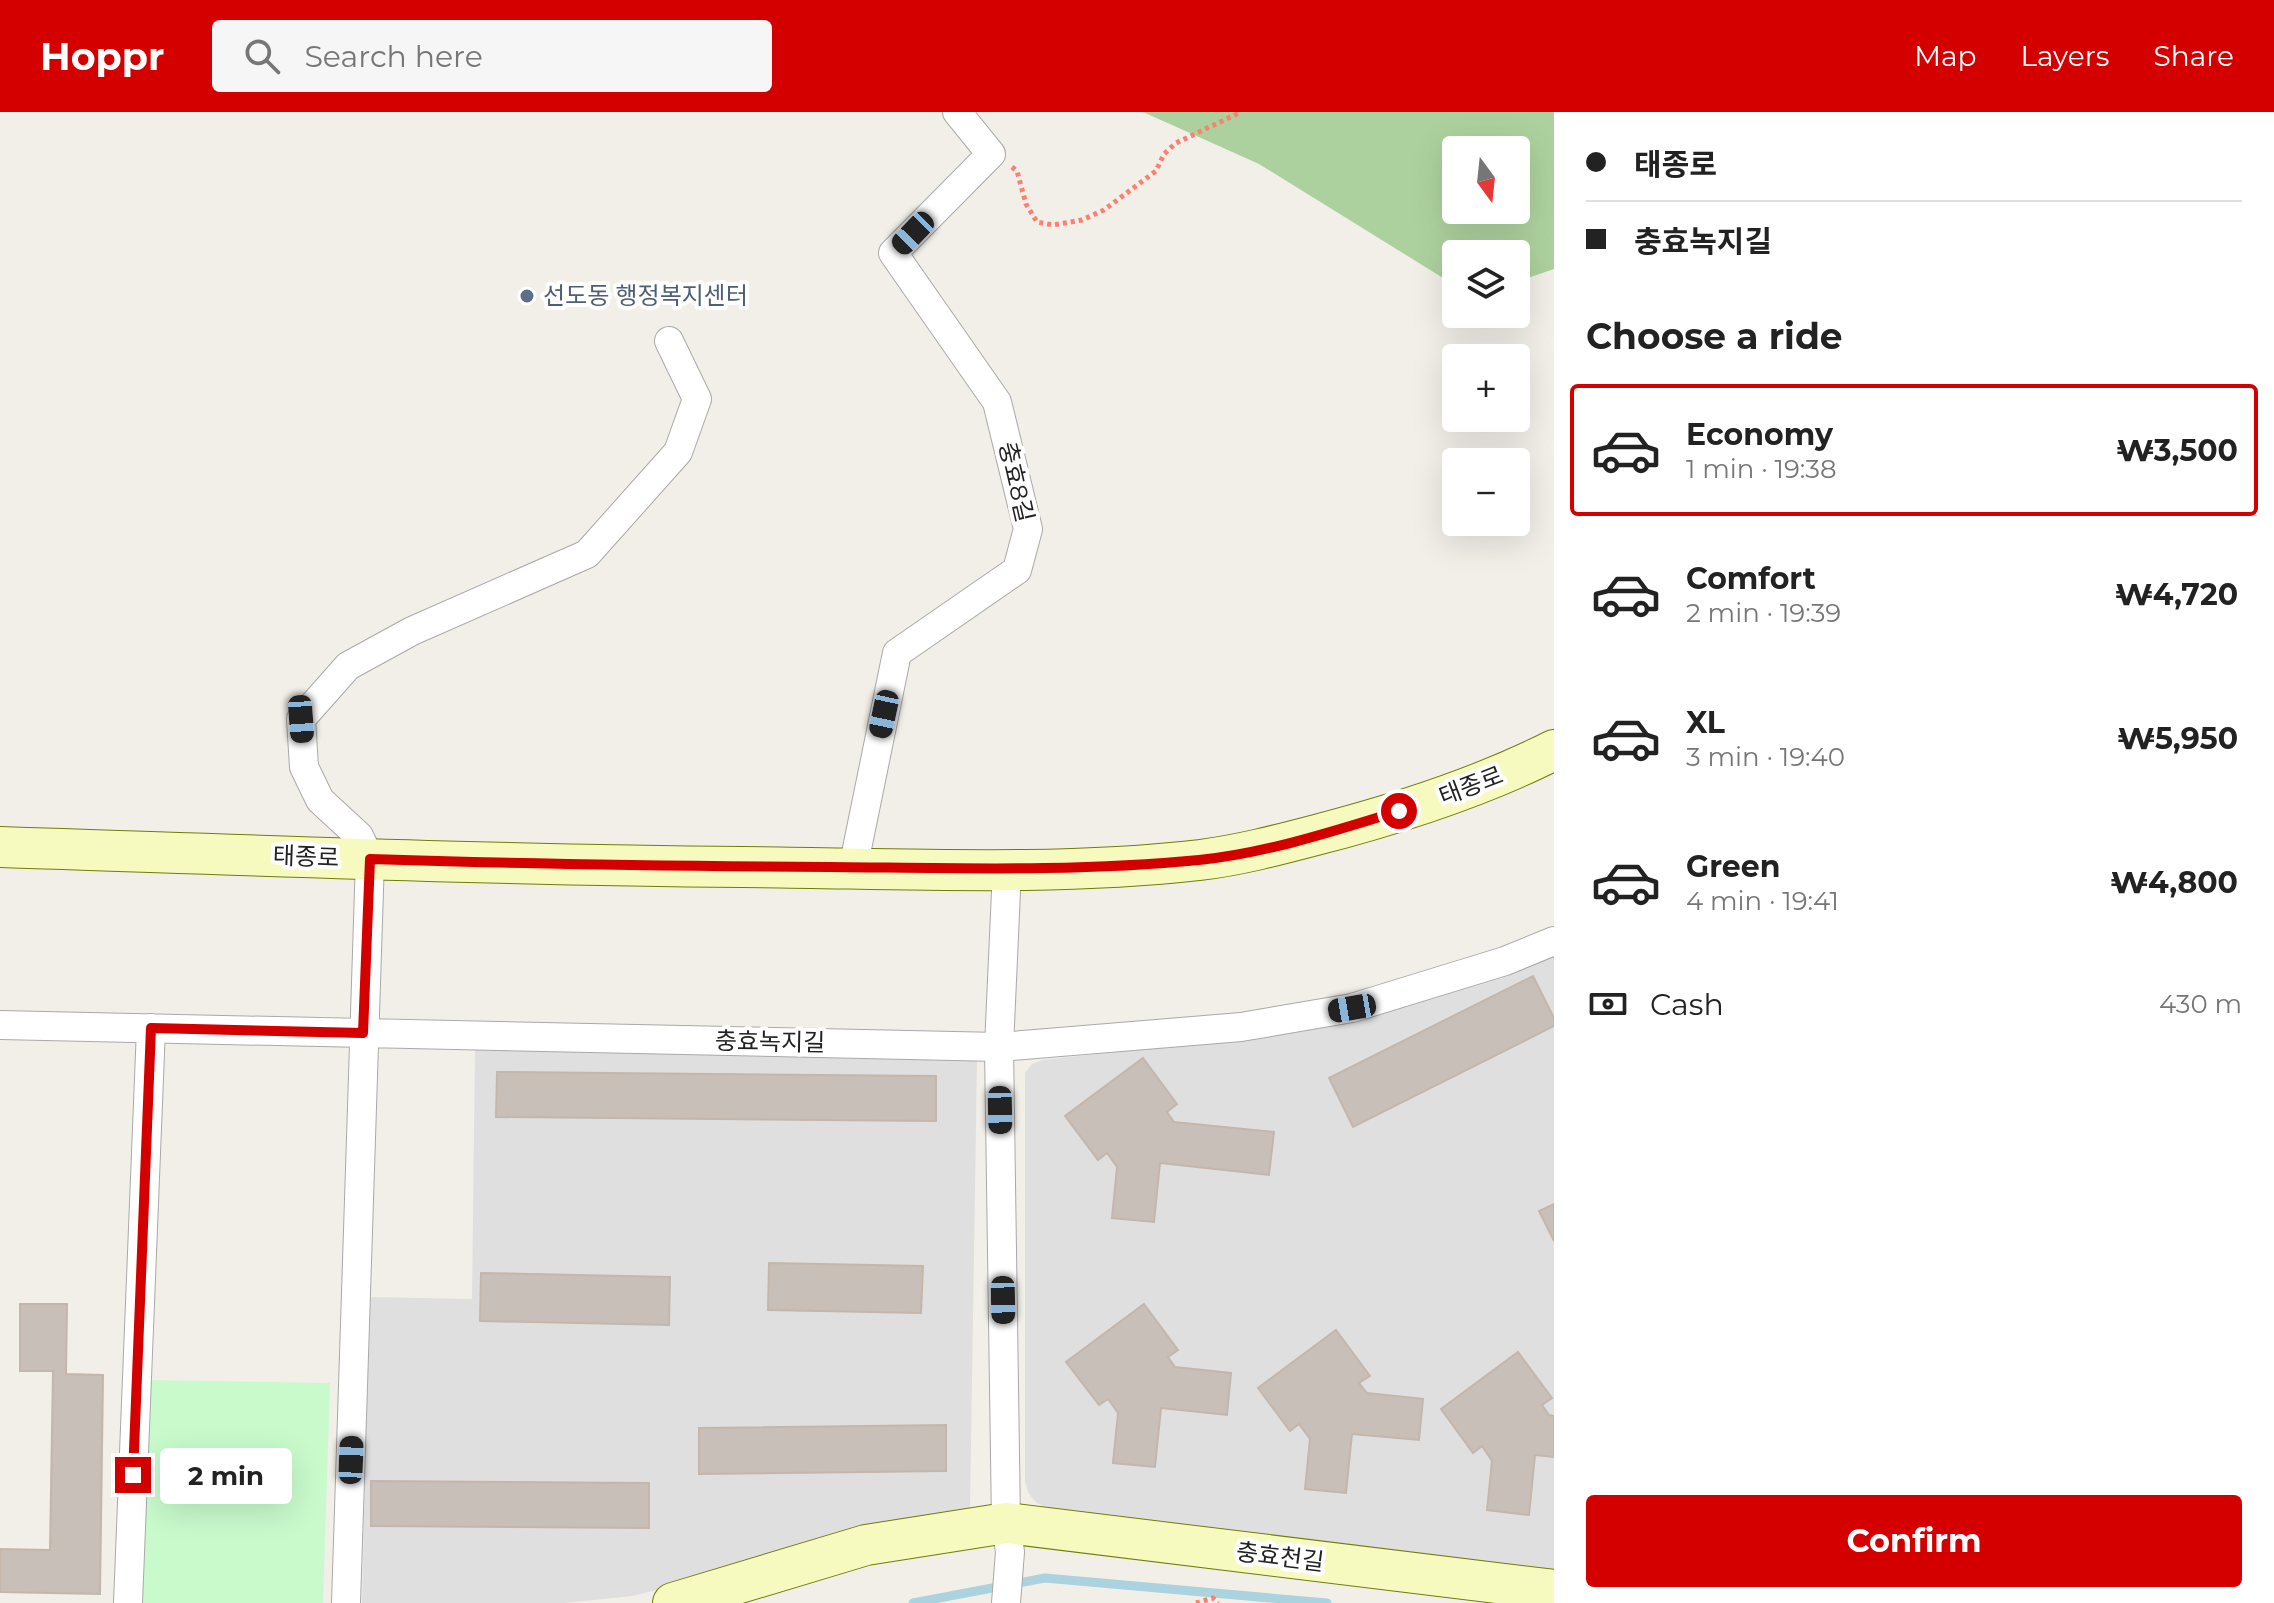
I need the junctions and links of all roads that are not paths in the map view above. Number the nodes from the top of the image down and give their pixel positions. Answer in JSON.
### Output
{"nodes":[{"id":1,"x":957,"y":112,"type":"edge"},
{"id":2,"x":669,"y":341,"type":"dead end"},
{"id":3,"x":1554,"y":750,"type":"edge"},
{"id":4,"x":0,"y":847,"type":"edge"},
{"id":5,"x":370,"y":859,"type":"junction"},
{"id":6,"x":853,"y":868,"type":"junction"},
{"id":7,"x":1007,"y":869,"type":"junction"},
{"id":8,"x":1554,"y":941,"type":"edge"},
{"id":9,"x":0,"y":1025,"type":"edge"},
{"id":10,"x":151,"y":1028,"type":"junction"},
{"id":11,"x":363,"y":1033,"type":"junction"},
{"id":12,"x":999,"y":1047,"type":"junction"},
{"id":13,"x":1006,"y":1523,"type":"junction"},
{"id":14,"x":1554,"y":1590,"type":"edge"},
{"id":15,"x":128,"y":1603,"type":"edge"},
{"id":16,"x":346,"y":1603,"type":"edge"},
{"id":17,"x":673,"y":1603,"type":"edge"},
{"id":18,"x":1006,"y":1603,"type":"edge"}],
"edges":[{"from":1,"to":6,"type":"street","name":"충효8길"},
{"from":2,"to":5,"type":"street"},
{"from":3,"to":7,"type":"street","name":"태종로"},
{"from":4,"to":5,"type":"street","name":"태종로"},
{"from":5,"to":6,"type":"street","name":"태종로"},
{"from":5,"to":11,"type":"street"},
{"from":6,"to":7,"type":"street","name":"태종로"},
{"from":7,"to":12,"type":"street"},
{"from":8,"to":12,"type":"street","name":"충효녹지길"},
{"from":9,"to":10,"type":"street","name":"충효녹지길"},
{"from":10,"to":11,"type":"street","name":"충효녹지길"},
{"from":10,"to":15,"type":"street"},
{"from":11,"to":12,"type":"street","name":"충효녹지길"},
{"from":11,"to":16,"type":"street"},
{"from":12,"to":13,"type":"street"},
{"from":13,"to":14,"type":"street","name":"충효천길"},
{"from":13,"to":17,"type":"street","name":"충효천길"},
{"from":13,"to":18,"type":"street"}]}
